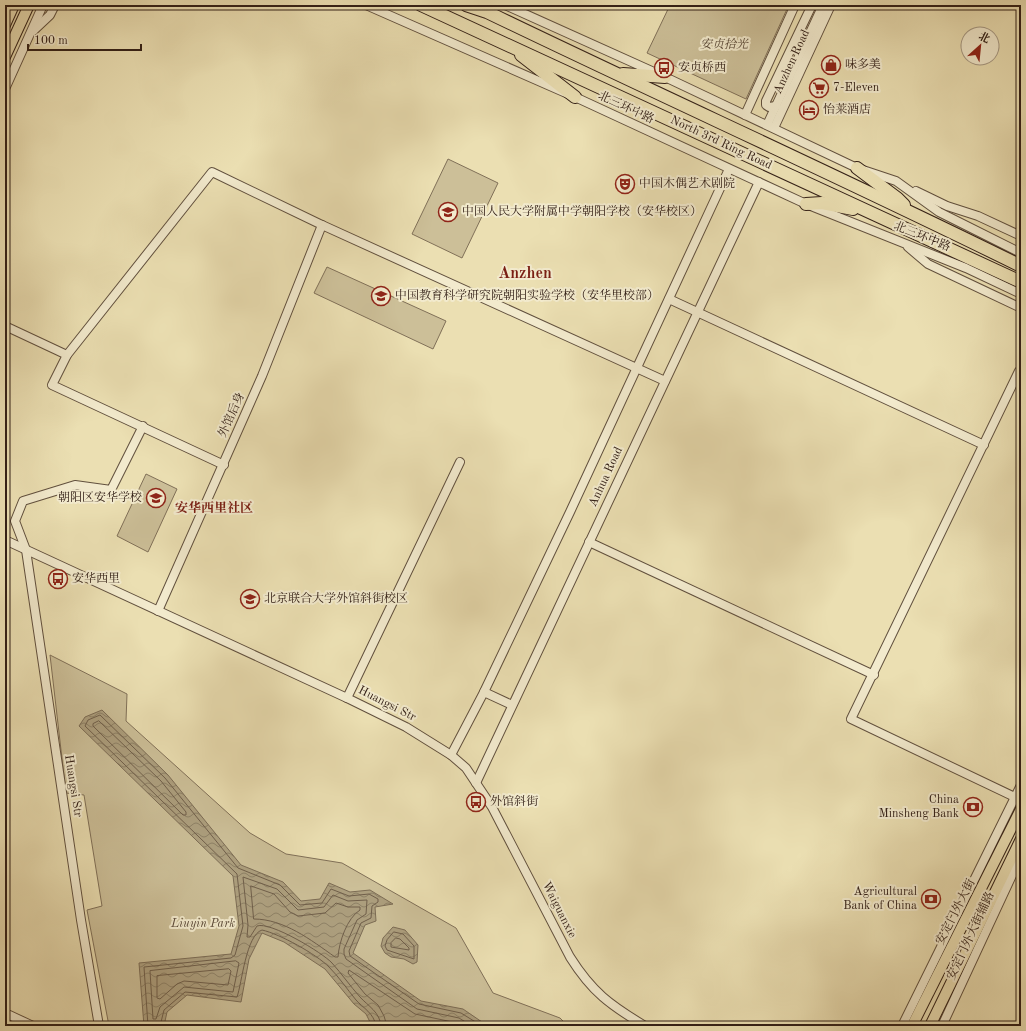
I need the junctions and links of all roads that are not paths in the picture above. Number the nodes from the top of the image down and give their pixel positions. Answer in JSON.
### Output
{"nodes":[{"id":1,"x":14,"y":5,"type":"edge"},
{"id":2,"x":29,"y":5,"type":"edge"},
{"id":3,"x":43,"y":5,"type":"edge"},
{"id":4,"x":55,"y":5,"type":"edge"},
{"id":5,"x":366,"y":5,"type":"edge"},
{"id":6,"x":421,"y":5,"type":"edge"},
{"id":7,"x":466,"y":5,"type":"edge"},
{"id":8,"x":477,"y":5,"type":"edge"},
{"id":9,"x":505,"y":5,"type":"edge"},
{"id":10,"x":795,"y":5,"type":"edge"},
{"id":11,"x":812,"y":5,"type":"edge"},
{"id":12,"x":823,"y":5,"type":"edge"},
{"id":13,"x":831,"y":5,"type":"edge"},
{"id":14,"x":487,"y":12,"type":"junction"},
{"id":15,"x":5,"y":25,"type":"edge"},
{"id":16,"x":30,"y":35,"type":"junction"},
{"id":17,"x":510,"y":48,"type":"junction"},
{"id":18,"x":5,"y":58,"type":"edge"},
{"id":19,"x":770,"y":60,"type":"junction"},
{"id":20,"x":616,"y":75,"type":"junction"},
{"id":21,"x":665,"y":77,"type":"junction"},
{"id":22,"x":772,"y":87,"type":"junction"},
{"id":23,"x":5,"y":89,"type":"edge"},
{"id":24,"x":575,"y":97,"type":"junction"},
{"id":25,"x":776,"y":106,"type":"junction"},
{"id":26,"x":745,"y":115,"type":"junction"},
{"id":27,"x":770,"y":127,"type":"junction"},
{"id":28,"x":729,"y":168,"type":"junction"},
{"id":29,"x":857,"y":168,"type":"junction"},
{"id":30,"x":758,"y":182,"type":"junction"},
{"id":31,"x":896,"y":182,"type":"junction"},
{"id":32,"x":806,"y":204,"type":"junction"},
{"id":33,"x":908,"y":211,"type":"junction"},
{"id":34,"x":871,"y":213,"type":"junction"},
{"id":35,"x":322,"y":225,"type":"junction"},
{"id":36,"x":1021,"y":236,"type":"edge"},
{"id":37,"x":977,"y":238,"type":"junction"},
{"id":38,"x":901,"y":242,"type":"junction"},
{"id":39,"x":1021,"y":253,"type":"edge"},
{"id":40,"x":969,"y":263,"type":"junction"},
{"id":41,"x":1021,"y":266,"type":"edge"},
{"id":42,"x":1021,"y":282,"type":"edge"},
{"id":43,"x":1021,"y":294,"type":"edge"},
{"id":44,"x":668,"y":299,"type":"junction"},
{"id":45,"x":1021,"y":308,"type":"edge"},
{"id":46,"x":697,"y":312,"type":"junction"},
{"id":47,"x":5,"y":326,"type":"edge"},
{"id":48,"x":67,"y":355,"type":"junction"},
{"id":49,"x":636,"y":368,"type":"junction"},
{"id":50,"x":1019,"y":371,"type":"dead end"},
{"id":51,"x":665,"y":381,"type":"junction"},
{"id":52,"x":143,"y":426,"type":"junction"},
{"id":53,"x":984,"y":445,"type":"junction"},
{"id":54,"x":460,"y":462,"type":"dead end"},
{"id":55,"x":224,"y":465,"type":"junction"},
{"id":56,"x":5,"y":540,"type":"edge"},
{"id":57,"x":589,"y":542,"type":"junction"},
{"id":58,"x":26,"y":550,"type":"junction"},
{"id":59,"x":158,"y":611,"type":"junction"},
{"id":60,"x":874,"y":676,"type":"junction"},
{"id":61,"x":484,"y":692,"type":"junction"},
{"id":62,"x":347,"y":698,"type":"junction"},
{"id":63,"x":512,"y":705,"type":"junction"},
{"id":64,"x":451,"y":755,"type":"junction"},
{"id":65,"x":476,"y":783,"type":"junction"},
{"id":66,"x":1021,"y":785,"type":"edge"},
{"id":67,"x":1018,"y":799,"type":"edge"},
{"id":68,"x":1021,"y":809,"type":"edge"},
{"id":69,"x":1021,"y":839,"type":"edge"},
{"id":70,"x":1021,"y":856,"type":"edge"},
{"id":71,"x":5,"y":1013,"type":"edge"},
{"id":72,"x":33,"y":1026,"type":"edge"},
{"id":73,"x":99,"y":1026,"type":"edge"},
{"id":74,"x":645,"y":1026,"type":"edge"},
{"id":75,"x":902,"y":1026,"type":"edge"},
{"id":76,"x":912,"y":1026,"type":"edge"},
{"id":77,"x":930,"y":1026,"type":"edge"},
{"id":78,"x":942,"y":1026,"type":"edge"}],
"edges":[{"from":1,"to":15,"type":"main road"},
{"from":2,"to":18,"type":"main road"},
{"from":3,"to":16,"type":"street"},
{"from":4,"to":16,"type":"street"},
{"from":5,"to":24,"type":"street","name":"北三环中路"},
{"from":6,"to":17,"type":"highway","name":"North 3rd Ring Road"},
{"from":7,"to":14,"type":"highway","name":"North 3rd Ring Road"},
{"from":8,"to":14,"type":"highway"},
{"from":9,"to":21,"type":"street"},
{"from":10,"to":19,"type":"street","name":"Anzhen Road"},
{"from":11,"to":22,"type":"street","name":"Anzhen Road"},
{"from":12,"to":25,"type":"street","name":"Anzhen Road"},
{"from":13,"to":27,"type":"street","name":"Anzhen Road"},
{"from":14,"to":20,"type":"highway","name":"North 3rd Ring Road"},
{"from":16,"to":23,"type":"street"},
{"from":17,"to":24,"type":"highway"},
{"from":17,"to":34,"type":"highway","name":"North 3rd Ring Road"},
{"from":19,"to":22,"type":"street"},
{"from":19,"to":26,"type":"street","name":"Anzhen Road"},
{"from":20,"to":21,"type":"highway"},
{"from":20,"to":33,"type":"highway","name":"North 3rd Ring Road"},
{"from":21,"to":26,"type":"street"},
{"from":22,"to":25,"type":"street","name":"Anzhen Road"},
{"from":24,"to":28,"type":"street","name":"北三环中路"},
{"from":25,"to":27,"type":"street","name":"Anzhen Road"},
{"from":26,"to":27,"type":"street"},
{"from":27,"to":29,"type":"street"},
{"from":28,"to":30,"type":"street","name":"北三环中路"},
{"from":28,"to":44,"type":"street","name":"Anhua Road"},
{"from":29,"to":31,"type":"street"},
{"from":29,"to":33,"type":"highway"},
{"from":30,"to":32,"type":"street","name":"北三环中路"},
{"from":30,"to":46,"type":"street","name":"Anhua Road"},
{"from":31,"to":36,"type":"street"},
{"from":31,"to":37,"type":"street"},
{"from":32,"to":34,"type":"highway"},
{"from":32,"to":38,"type":"street","name":"北三环中路"},
{"from":33,"to":37,"type":"highway","name":"North 3rd Ring Road"},
{"from":34,"to":40,"type":"highway","name":"North 3rd Ring Road"},
{"from":35,"to":48,"type":"street"},
{"from":35,"to":49,"type":"street"},
{"from":35,"to":55,"type":"street","name":"外馆后身"},
{"from":37,"to":39,"type":"street"},
{"from":37,"to":41,"type":"highway","name":"North 3rd Ring Road"},
{"from":38,"to":40,"type":"street","name":"北三环中路"},
{"from":38,"to":45,"type":"street"},
{"from":40,"to":42,"type":"highway","name":"North 3rd Ring Road"},
{"from":40,"to":43,"type":"street","name":"北三环中路"},
{"from":44,"to":46,"type":"street"},
{"from":44,"to":49,"type":"street","name":"Anhua Road"},
{"from":46,"to":51,"type":"street","name":"Anhua Road"},
{"from":46,"to":53,"type":"street"},
{"from":47,"to":48,"type":"street"},
{"from":48,"to":52,"type":"street"},
{"from":49,"to":51,"type":"street"},
{"from":49,"to":61,"type":"street","name":"Anhua Road"},
{"from":50,"to":53,"type":"street"},
{"from":51,"to":57,"type":"street","name":"Anhua Road"},
{"from":52,"to":55,"type":"street"},
{"from":52,"to":58,"type":"street","name":"Huangsi Str"},
{"from":53,"to":60,"type":"street"},
{"from":54,"to":62,"type":"street"},
{"from":55,"to":59,"type":"street","name":"外馆后身"},
{"from":56,"to":58,"type":"street","name":"Huangsi Str"},
{"from":57,"to":60,"type":"street"},
{"from":57,"to":63,"type":"street","name":"Anhua Road"},
{"from":58,"to":59,"type":"street","name":"Huangsi Str"},
{"from":58,"to":73,"type":"street","name":"Huangsi Str"},
{"from":59,"to":62,"type":"street","name":"Huangsi Str"},
{"from":60,"to":67,"type":"street"},
{"from":61,"to":63,"type":"street"},
{"from":61,"to":64,"type":"street","name":"Anhua Road"},
{"from":62,"to":64,"type":"street","name":"Huangsi Str"},
{"from":63,"to":65,"type":"street","name":"Anhua Road"},
{"from":64,"to":65,"type":"street","name":"Huangsi Str"},
{"from":65,"to":74,"type":"street","name":"Waiguanxie"},
{"from":66,"to":67,"type":"street","name":"安定门外大街辅路"},
{"from":67,"to":75,"type":"street","name":"安定门外大街辅路"},
{"from":68,"to":76,"type":"main road","name":"安定门外大街"},
{"from":69,"to":77,"type":"main road"},
{"from":70,"to":78,"type":"street","name":"安定门外大街辅路"},
{"from":71,"to":72,"type":"street"}]}
